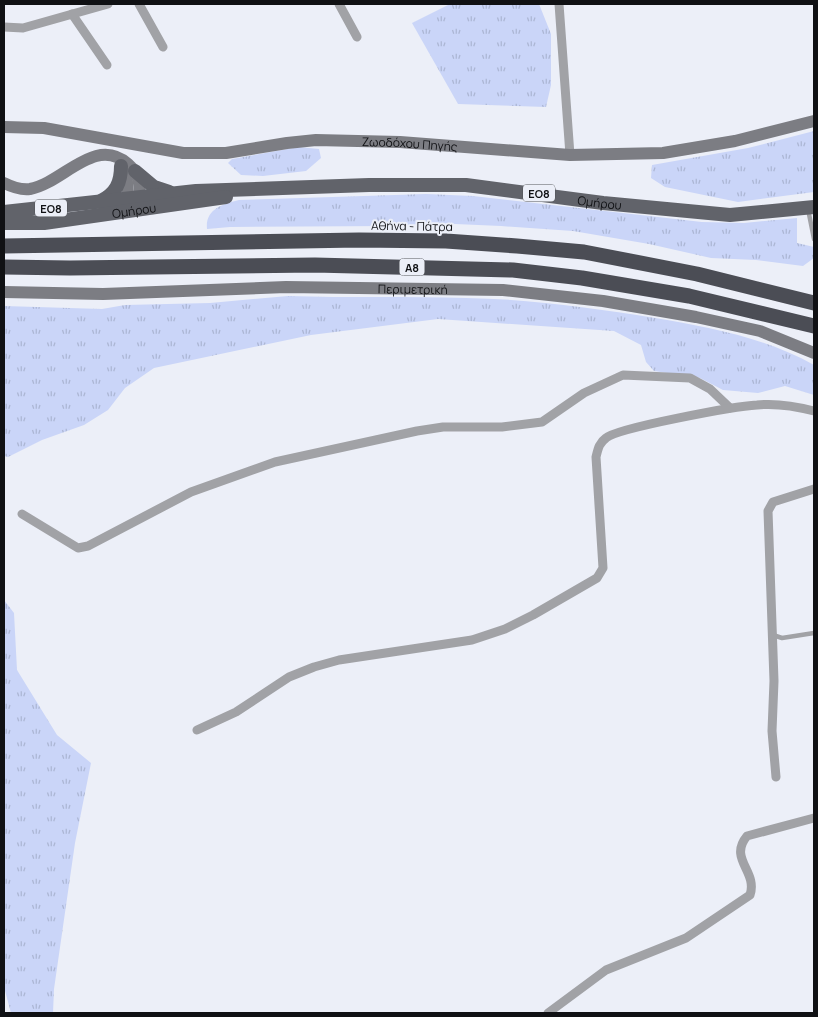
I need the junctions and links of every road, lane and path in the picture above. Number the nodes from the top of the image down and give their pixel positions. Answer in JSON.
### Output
{"nodes":[{"id":1,"x":108,"y":4,"type":"edge"},
{"id":2,"x":138,"y":4,"type":"edge"},
{"id":3,"x":339,"y":4,"type":"edge"},
{"id":4,"x":559,"y":4,"type":"edge"},
{"id":5,"x":72,"y":14,"type":"junction"},
{"id":6,"x":4,"y":26,"type":"edge"},
{"id":7,"x":357,"y":38,"type":"dead end"},
{"id":8,"x":163,"y":47,"type":"dead end"},
{"id":9,"x":107,"y":65,"type":"dead end"},
{"id":10,"x":814,"y":121,"type":"edge"},
{"id":11,"x":4,"y":127,"type":"edge"},
{"id":12,"x":570,"y":155,"type":"junction"},
{"id":13,"x":118,"y":161,"type":"junction"},
{"id":14,"x":135,"y":171,"type":"junction"},
{"id":15,"x":4,"y":183,"type":"edge"},
{"id":16,"x":263,"y":189,"type":"junction"},
{"id":17,"x":174,"y":194,"type":"junction"},
{"id":18,"x":98,"y":203,"type":"junction"},
{"id":19,"x":134,"y":204,"type":"junction"},
{"id":20,"x":811,"y":208,"type":"edge"},
{"id":21,"x":4,"y":212,"type":"edge"},
{"id":22,"x":4,"y":223,"type":"edge"},
{"id":23,"x":814,"y":239,"type":"edge"},
{"id":24,"x":4,"y":246,"type":"edge"},
{"id":25,"x":4,"y":267,"type":"edge"},
{"id":26,"x":4,"y":292,"type":"edge"},
{"id":27,"x":814,"y":303,"type":"edge"},
{"id":28,"x":814,"y":326,"type":"edge"},
{"id":29,"x":814,"y":353,"type":"edge"},
{"id":30,"x":730,"y":408,"type":"junction"},
{"id":31,"x":814,"y":410,"type":"edge"},
{"id":32,"x":814,"y":489,"type":"edge"},
{"id":33,"x":22,"y":514,"type":"dead end"},
{"id":34,"x":814,"y":633,"type":"edge"},
{"id":35,"x":773,"y":635,"type":"junction"},
{"id":36,"x":197,"y":730,"type":"dead end"},
{"id":37,"x":776,"y":777,"type":"dead end"},
{"id":38,"x":814,"y":818,"type":"edge"},
{"id":39,"x":548,"y":1013,"type":"edge"}],
"edges":[{"from":1,"to":5,"type":"street"},
{"from":2,"to":8,"type":"street"},
{"from":3,"to":7,"type":"street"},
{"from":4,"to":12,"type":"street"},
{"from":5,"to":6,"type":"street"},
{"from":5,"to":9,"type":"street"},
{"from":10,"to":12,"type":"main road","name":"Ζωοδόχου Πηγής"},
{"from":11,"to":12,"type":"main road","name":"Ζωοδόχου Πηγής"},
{"from":13,"to":14,"type":"main road"},
{"from":13,"to":15,"type":"main road"},
{"from":13,"to":18,"type":"main road"},
{"from":13,"to":19,"type":"main road"},
{"from":14,"to":17,"type":"main road"},
{"from":14,"to":19,"type":"main road"},
{"from":16,"to":17,"type":"main road","name":"Ομήρου","number":"ΕΟ8"},
{"from":16,"to":19,"type":"main road","name":"Ομήρου","number":"ΕΟ8"},
{"from":16,"to":20,"type":"main road","name":"Ομήρου","number":"ΕΟ8"},
{"from":17,"to":19,"type":"main road","name":"Ομήρου","number":"ΕΟ8"},
{"from":18,"to":19,"type":"main road","name":"Ομήρου","number":"ΕΟ8"},
{"from":18,"to":21,"type":"main road","name":"Ομήρου","number":"ΕΟ8"},
{"from":19,"to":22,"type":"main road","name":"Ομήρου","number":"ΕΟ8"},
{"from":20,"to":23,"type":"lane"},
{"from":24,"to":27,"type":"highway","name":"Αθήνα - Πάτρα","number":"Α8"},
{"from":25,"to":28,"type":"highway","number":"Α8"},
{"from":26,"to":29,"type":"main road","name":"Περιμετρική"},
{"from":30,"to":31,"type":"street"},
{"from":30,"to":33,"type":"street"},
{"from":30,"to":36,"type":"street"},
{"from":32,"to":35,"type":"street"},
{"from":34,"to":35,"type":"lane"},
{"from":35,"to":37,"type":"street"},
{"from":38,"to":39,"type":"street"}]}
